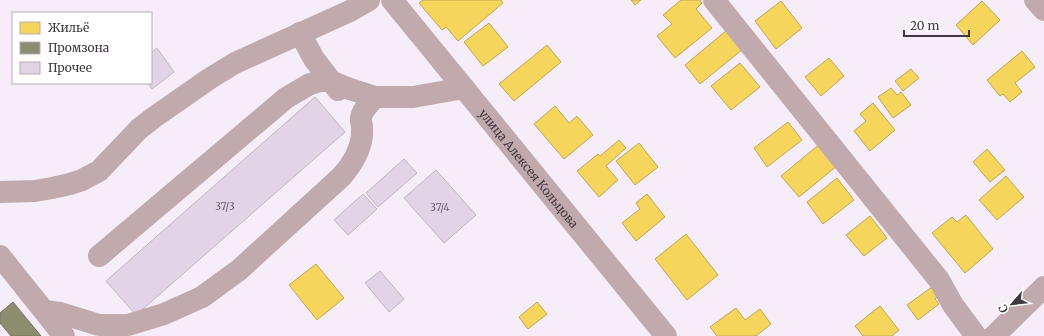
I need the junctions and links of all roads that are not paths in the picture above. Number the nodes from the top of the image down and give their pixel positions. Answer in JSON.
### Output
{"nodes":[{"id":1,"x":369,"y":0,"type":"edge"},
{"id":2,"x":392,"y":0,"type":"edge"},
{"id":3,"x":714,"y":0,"type":"edge"},
{"id":4,"x":1035,"y":0,"type":"edge"},
{"id":5,"x":1044,"y":10,"type":"edge"},
{"id":6,"x":300,"y":33,"type":"junction"},
{"id":7,"x":330,"y":81,"type":"junction"},
{"id":8,"x":464,"y":88,"type":"junction"},
{"id":9,"x":375,"y":97,"type":"junction"},
{"id":10,"x":361,"y":118,"type":"junction"},
{"id":11,"x":0,"y":192,"type":"edge"},
{"id":12,"x":0,"y":256,"type":"edge"},
{"id":13,"x":99,"y":256,"type":"dead end"},
{"id":14,"x":1044,"y":287,"type":"edge"},
{"id":15,"x":44,"y":311,"type":"junction"},
{"id":16,"x":134,"y":331,"type":"edge"},
{"id":17,"x":64,"y":336,"type":"edge"},
{"id":18,"x":666,"y":336,"type":"edge"},
{"id":19,"x":976,"y":336,"type":"edge"},
{"id":20,"x":994,"y":336,"type":"edge"}],
"edges":[{"from":1,"to":6,"type":"street"},
{"from":2,"to":8,"type":"street","name":"улица Алексея Кольцова"},
{"from":3,"to":19,"type":"street"},
{"from":4,"to":5,"type":"street"},
{"from":6,"to":7,"type":"street"},
{"from":6,"to":11,"type":"street"},
{"from":7,"to":9,"type":"street"},
{"from":7,"to":10,"type":"street"},
{"from":7,"to":13,"type":"street"},
{"from":8,"to":9,"type":"street"},
{"from":8,"to":18,"type":"street","name":"улица Алексея Кольцова"},
{"from":9,"to":10,"type":"street"},
{"from":10,"to":16,"type":"street"},
{"from":12,"to":15,"type":"street"},
{"from":14,"to":20,"type":"street"},
{"from":15,"to":16,"type":"street"},
{"from":15,"to":17,"type":"street"}]}
